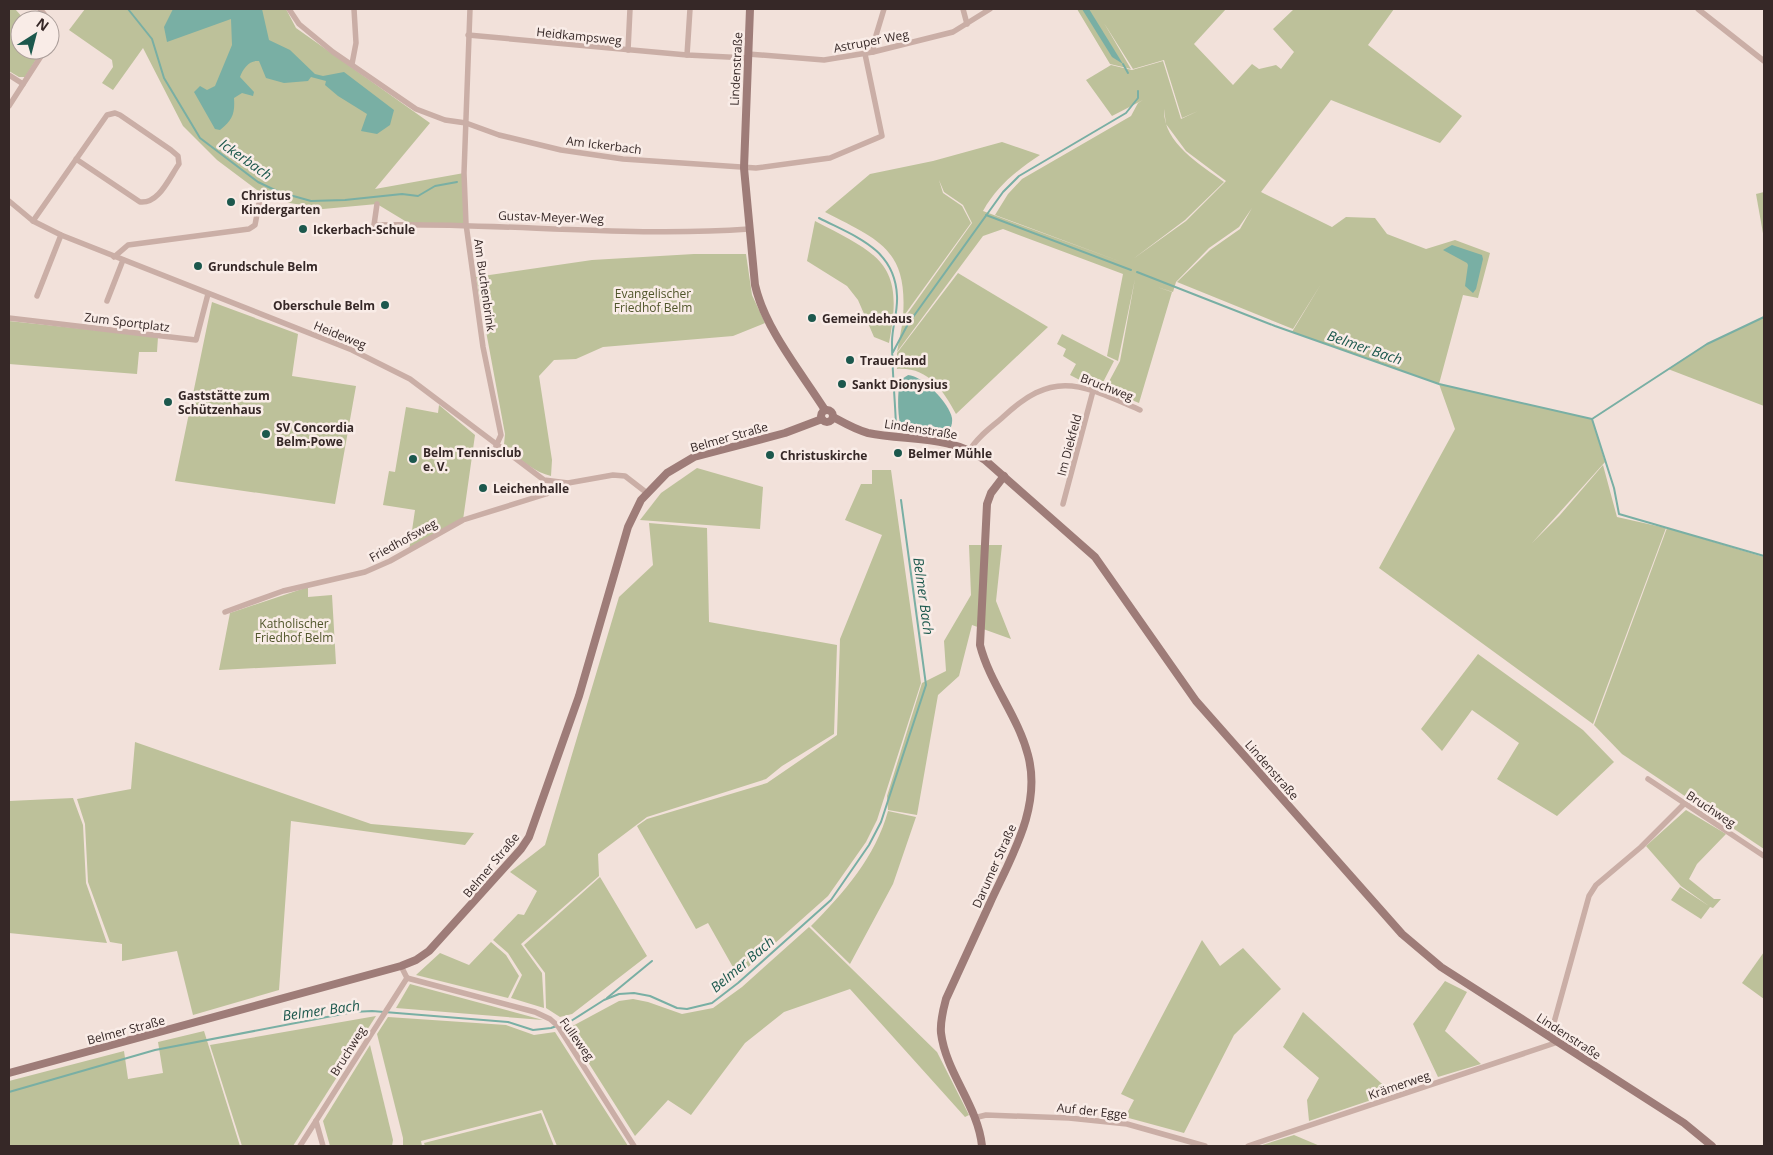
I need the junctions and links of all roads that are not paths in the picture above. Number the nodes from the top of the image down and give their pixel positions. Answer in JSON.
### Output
{"nodes":[{"id":1,"x":289,"y":9,"type":"edge"},
{"id":2,"x":354,"y":9,"type":"edge"},
{"id":3,"x":470,"y":9,"type":"edge"},
{"id":4,"x":630,"y":9,"type":"edge"},
{"id":5,"x":690,"y":9,"type":"edge"},
{"id":6,"x":750,"y":9,"type":"edge"},
{"id":7,"x":884,"y":9,"type":"edge"},
{"id":8,"x":963,"y":9,"type":"edge"},
{"id":9,"x":990,"y":9,"type":"edge"},
{"id":10,"x":1698,"y":9,"type":"edge"},
{"id":11,"x":967,"y":24,"type":"junction"},
{"id":12,"x":468,"y":35,"type":"junction"},
{"id":13,"x":628,"y":50,"type":"junction"},
{"id":14,"x":873,"y":52,"type":"junction"},
{"id":15,"x":865,"y":54,"type":"junction"},
{"id":16,"x":687,"y":56,"type":"junction"},
{"id":17,"x":748,"y":56,"type":"junction"},
{"id":18,"x":39,"y":60,"type":"edge"},
{"id":19,"x":1764,"y":61,"type":"edge"},
{"id":20,"x":352,"y":64,"type":"junction"},
{"id":21,"x":9,"y":75,"type":"edge"},
{"id":22,"x":23,"y":84,"type":"junction"},
{"id":23,"x":9,"y":106,"type":"edge"},
{"id":24,"x":466,"y":123,"type":"junction"},
{"id":25,"x":76,"y":159,"type":"junction"},
{"id":26,"x":744,"y":168,"type":"junction"},
{"id":27,"x":261,"y":193,"type":"dead end"},
{"id":28,"x":9,"y":201,"type":"edge"},
{"id":29,"x":377,"y":204,"type":"dead end"},
{"id":30,"x":33,"y":221,"type":"junction"},
{"id":31,"x":466,"y":224,"type":"junction"},
{"id":32,"x":749,"y":228,"type":"junction"},
{"id":33,"x":61,"y":235,"type":"junction"},
{"id":34,"x":114,"y":257,"type":"junction"},
{"id":35,"x":123,"y":260,"type":"junction"},
{"id":36,"x":208,"y":294,"type":"junction"},
{"id":37,"x":37,"y":296,"type":"dead end"},
{"id":38,"x":107,"y":301,"type":"dead end"},
{"id":39,"x":9,"y":318,"type":"edge"},
{"id":40,"x":1093,"y":391,"type":"junction"},
{"id":41,"x":825,"y":410,"type":"junction"},
{"id":42,"x":1140,"y":410,"type":"dead end"},
{"id":43,"x":832,"y":417,"type":"junction"},
{"id":44,"x":822,"y":418,"type":"junction"},
{"id":45,"x":496,"y":446,"type":"junction"},
{"id":46,"x":970,"y":450,"type":"junction"},
{"id":47,"x":1004,"y":476,"type":"junction"},
{"id":48,"x":556,"y":483,"type":"junction"},
{"id":49,"x":647,"y":493,"type":"junction"},
{"id":50,"x":1063,"y":504,"type":"dead end"},
{"id":51,"x":225,"y":612,"type":"dead end"},
{"id":52,"x":1648,"y":779,"type":"dead end"},
{"id":53,"x":1684,"y":804,"type":"junction"},
{"id":54,"x":1764,"y":856,"type":"edge"},
{"id":55,"x":401,"y":966,"type":"junction"},
{"id":56,"x":407,"y":978,"type":"junction"},
{"id":57,"x":1550,"y":1037,"type":"junction"},
{"id":58,"x":1558,"y":1042,"type":"junction"},
{"id":59,"x":9,"y":1073,"type":"edge"},
{"id":60,"x":974,"y":1118,"type":"junction"},
{"id":61,"x":316,"y":1121,"type":"junction"},
{"id":62,"x":300,"y":1146,"type":"edge"},
{"id":63,"x":323,"y":1146,"type":"edge"},
{"id":64,"x":634,"y":1146,"type":"edge"},
{"id":65,"x":982,"y":1146,"type":"edge"},
{"id":66,"x":1205,"y":1146,"type":"edge"},
{"id":67,"x":1248,"y":1146,"type":"edge"},
{"id":68,"x":1712,"y":1146,"type":"edge"}],
"edges":[{"from":1,"to":20,"type":"street","name":"Am Ickerbach"},
{"from":2,"to":20,"type":"street"},
{"from":3,"to":12,"type":"street","name":"Am Buchenbrink"},
{"from":4,"to":13,"type":"street"},
{"from":5,"to":16,"type":"street"},
{"from":6,"to":17,"type":"street","name":"Lindenstraße"},
{"from":7,"to":14,"type":"street"},
{"from":8,"to":11,"type":"street"},
{"from":9,"to":11,"type":"street","name":"Astruper Weg"},
{"from":10,"to":19,"type":"street"},
{"from":11,"to":14,"type":"street","name":"Astruper Weg"},
{"from":12,"to":13,"type":"street","name":"Heidkampsweg"},
{"from":12,"to":24,"type":"street","name":"Am Buchenbrink"},
{"from":13,"to":16,"type":"street","name":"Heidkampsweg"},
{"from":14,"to":15,"type":"street","name":"Astruper Weg"},
{"from":15,"to":17,"type":"street","name":"Astruper Weg"},
{"from":15,"to":26,"type":"street","name":"Am Ickerbach"},
{"from":16,"to":17,"type":"street","name":"Heidkampsweg"},
{"from":17,"to":26,"type":"street","name":"Lindenstraße"},
{"from":18,"to":22,"type":"street"},
{"from":20,"to":24,"type":"street","name":"Am Ickerbach"},
{"from":21,"to":22,"type":"street"},
{"from":22,"to":23,"type":"street"},
{"from":24,"to":26,"type":"street","name":"Am Ickerbach"},
{"from":24,"to":31,"type":"street","name":"Am Buchenbrink"},
{"from":25,"to":25,"type":"street"},
{"from":25,"to":30,"type":"street"},
{"from":26,"to":32,"type":"street","name":"Lindenstraße"},
{"from":27,"to":34,"type":"street"},
{"from":28,"to":30,"type":"street","name":"Heideweg"},
{"from":29,"to":31,"type":"street","name":"Gustav-Meyer-Weg"},
{"from":30,"to":33,"type":"street","name":"Heideweg"},
{"from":31,"to":32,"type":"street","name":"Gustav-Meyer-Weg"},
{"from":31,"to":45,"type":"street","name":"Am Buchenbrink"},
{"from":32,"to":41,"type":"street","name":"Lindenstraße"},
{"from":33,"to":34,"type":"street","name":"Heideweg"},
{"from":33,"to":37,"type":"street"},
{"from":34,"to":35,"type":"street","name":"Heideweg"},
{"from":35,"to":36,"type":"street","name":"Heideweg"},
{"from":35,"to":38,"type":"street"},
{"from":36,"to":39,"type":"street","name":"Zum Sportplatz"},
{"from":36,"to":45,"type":"street","name":"Heideweg"},
{"from":40,"to":42,"type":"street","name":"Bruchweg"},
{"from":40,"to":46,"type":"street","name":"Bruchweg"},
{"from":40,"to":50,"type":"street","name":"Im Diekfeld"},
{"from":41,"to":43,"type":"street","name":"Lindenstraße"},
{"from":41,"to":44,"type":"street"},
{"from":43,"to":44,"type":"street","name":"Lindenstraße"},
{"from":43,"to":46,"type":"street","name":"Lindenstraße"},
{"from":44,"to":49,"type":"street","name":"Belmer Straße"},
{"from":45,"to":48,"type":"street","name":"Heideweg"},
{"from":46,"to":47,"type":"street","name":"Lindenstraße"},
{"from":47,"to":57,"type":"street","name":"Lindenstraße"},
{"from":47,"to":60,"type":"street","name":"Darumer Straße"},
{"from":48,"to":49,"type":"street","name":"Heideweg"},
{"from":48,"to":51,"type":"street","name":"Friedhofsweg"},
{"from":49,"to":55,"type":"street","name":"Belmer Straße"},
{"from":52,"to":53,"type":"street","name":"Bruchweg"},
{"from":53,"to":54,"type":"street","name":"Bruchweg"},
{"from":53,"to":57,"type":"street"},
{"from":55,"to":56,"type":"street"},
{"from":55,"to":59,"type":"street","name":"Belmer Straße"},
{"from":56,"to":61,"type":"street","name":"Bruchweg"},
{"from":56,"to":64,"type":"street","name":"Fulleweg"},
{"from":57,"to":58,"type":"street","name":"Lindenstraße"},
{"from":58,"to":67,"type":"street","name":"Krämerweg"},
{"from":58,"to":68,"type":"street","name":"Lindenstraße"},
{"from":60,"to":65,"type":"street","name":"Darumer Straße"},
{"from":60,"to":66,"type":"street","name":"Auf der Egge"},
{"from":61,"to":62,"type":"street","name":"Bruchweg"},
{"from":61,"to":63,"type":"street"}]}
